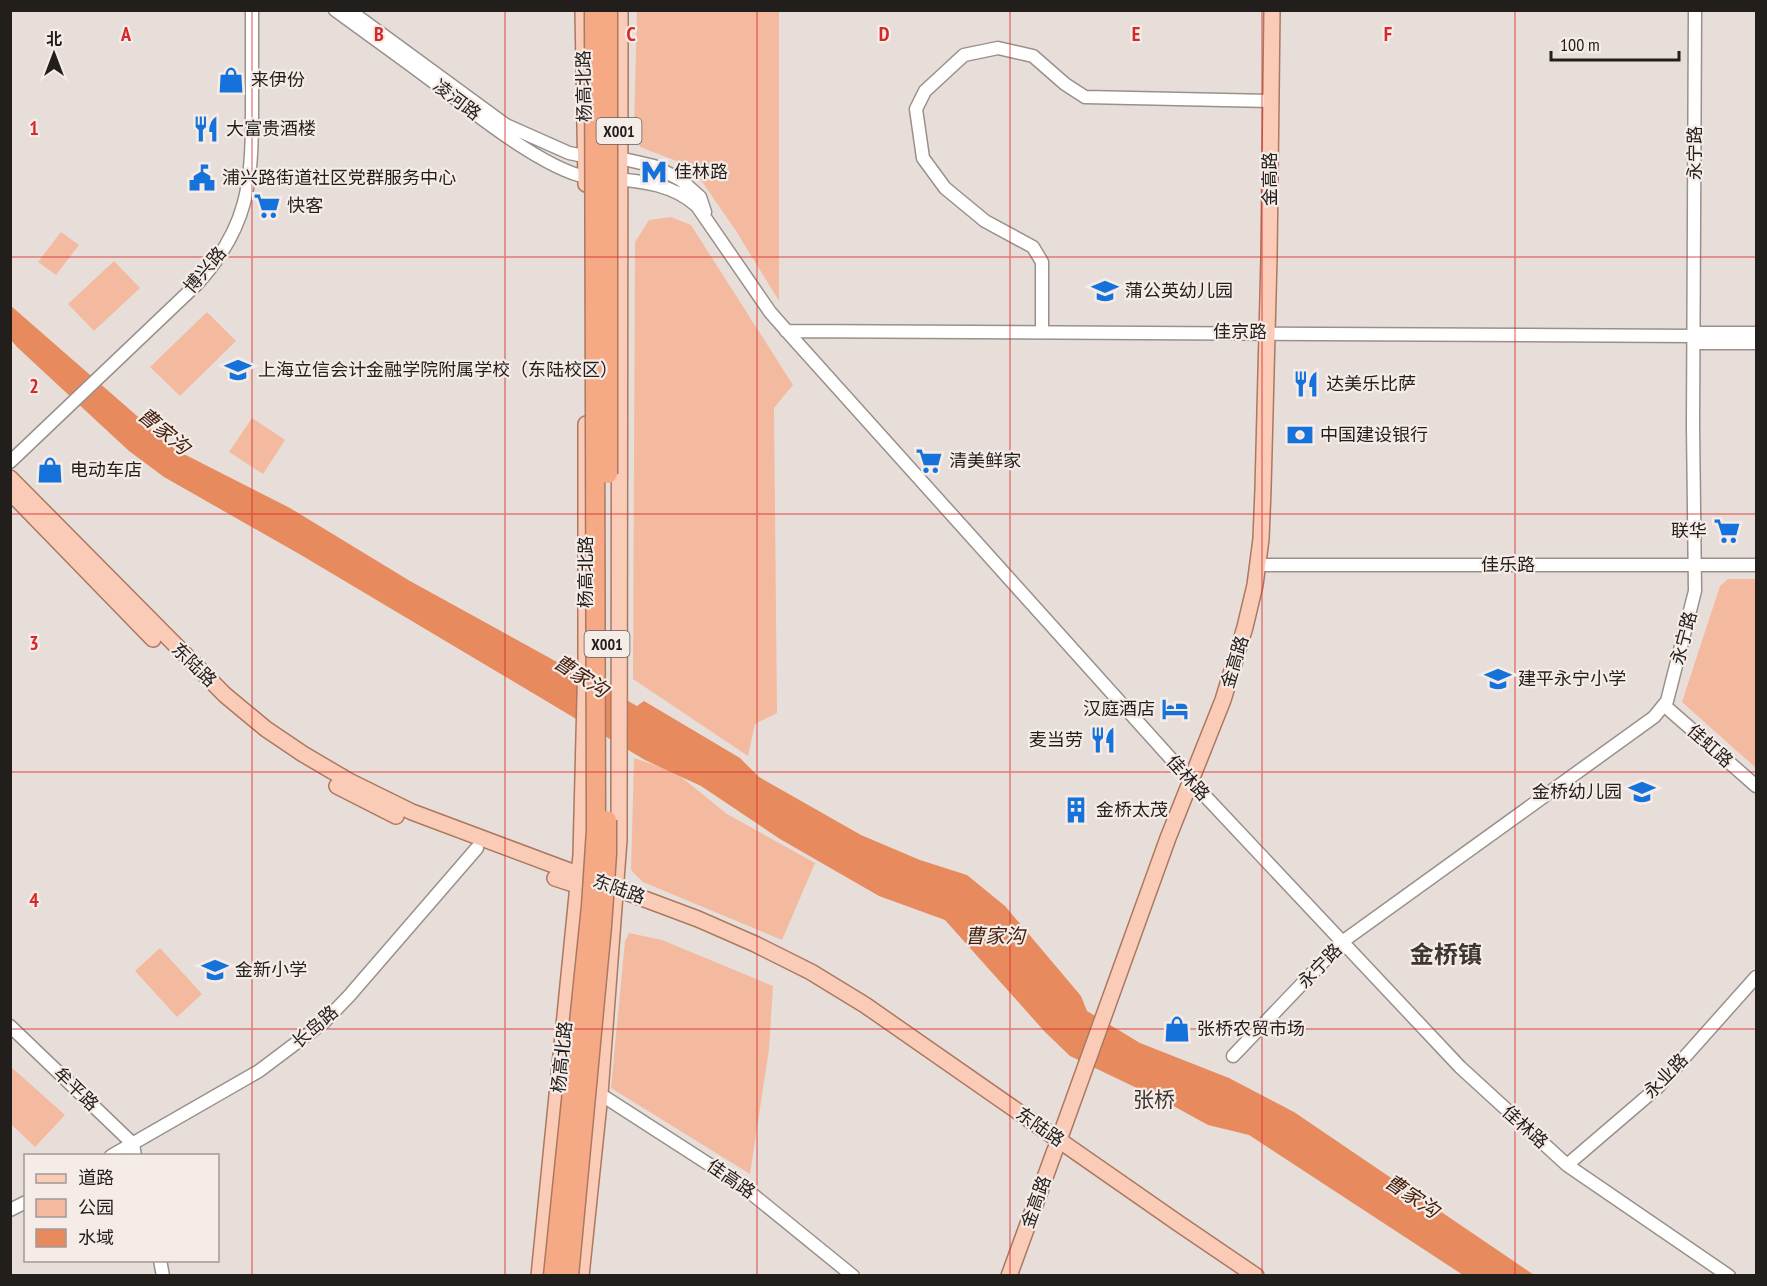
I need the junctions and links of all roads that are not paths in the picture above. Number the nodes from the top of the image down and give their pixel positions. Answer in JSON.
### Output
{"nodes":[{"id":1,"x":335,"y":10,"type":"edge"},
{"id":2,"x":349,"y":10,"type":"edge"},
{"id":3,"x":583,"y":10,"type":"edge"},
{"id":4,"x":594,"y":10,"type":"edge"},
{"id":5,"x":608,"y":10,"type":"edge"},
{"id":6,"x":620,"y":10,"type":"edge"},
{"id":7,"x":1272,"y":10,"type":"edge"},
{"id":8,"x":1695,"y":10,"type":"edge"},
{"id":9,"x":252,"y":11,"type":"edge"},
{"id":10,"x":1270,"y":101,"type":"junction"},
{"id":11,"x":585,"y":157,"type":"junction"},
{"id":12,"x":619,"y":159,"type":"junction"},
{"id":13,"x":586,"y":178,"type":"junction"},
{"id":14,"x":620,"y":180,"type":"junction"},
{"id":15,"x":707,"y":219,"type":"junction"},
{"id":16,"x":1042,"y":332,"type":"junction"},
{"id":17,"x":1756,"y":333,"type":"edge"},
{"id":18,"x":789,"y":334,"type":"junction"},
{"id":19,"x":1267,"y":335,"type":"junction"},
{"id":20,"x":1695,"y":337,"type":"junction"},
{"id":21,"x":1756,"y":342,"type":"edge"},
{"id":22,"x":13,"y":459,"type":"edge"},
{"id":23,"x":10,"y":478,"type":"edge"},
{"id":24,"x":10,"y":493,"type":"edge"},
{"id":25,"x":1258,"y":564,"type":"junction"},
{"id":26,"x":1695,"y":565,"type":"junction"},
{"id":27,"x":1756,"y":565,"type":"edge"},
{"id":28,"x":1665,"y":706,"type":"junction"},
{"id":29,"x":1191,"y":781,"type":"junction"},
{"id":30,"x":1756,"y":786,"type":"edge"},
{"id":31,"x":477,"y":848,"type":"junction"},
{"id":32,"x":580,"y":880,"type":"junction"},
{"id":33,"x":616,"y":893,"type":"junction"},
{"id":34,"x":1342,"y":942,"type":"junction"},
{"id":35,"x":1756,"y":977,"type":"edge"},
{"id":36,"x":10,"y":1026,"type":"edge"},
{"id":37,"x":1233,"y":1056,"type":"dead end"},
{"id":38,"x":600,"y":1094,"type":"junction"},
{"id":39,"x":1057,"y":1145,"type":"junction"},
{"id":40,"x":134,"y":1150,"type":"edge"},
{"id":41,"x":116,"y":1154,"type":"edge"},
{"id":42,"x":1567,"y":1165,"type":"junction"},
{"id":43,"x":24,"y":1203,"type":"edge"},
{"id":44,"x":10,"y":1210,"type":"edge"},
{"id":45,"x":539,"y":1275,"type":"edge"},
{"id":46,"x":553,"y":1275,"type":"edge"},
{"id":47,"x":569,"y":1275,"type":"edge"},
{"id":48,"x":581,"y":1275,"type":"edge"},
{"id":49,"x":853,"y":1275,"type":"edge"},
{"id":50,"x":1009,"y":1275,"type":"edge"},
{"id":51,"x":1238,"y":1275,"type":"edge"},
{"id":52,"x":1256,"y":1275,"type":"edge"},
{"id":53,"x":1729,"y":1275,"type":"edge"}],
"edges":[{"from":1,"to":13,"type":"street","name":"凌河路"},
{"from":2,"to":11,"type":"street","name":"凌河路"},
{"from":3,"to":11,"type":"main road","name":"杨高北路","number":"X001"},
{"from":4,"to":46,"type":"highway","name":"杨高北路","number":"X001","bridge":true},
{"from":5,"to":47,"type":"highway","name":"杨高北路","number":"X001","bridge":true},
{"from":6,"to":12,"type":"main road","name":"杨高北路","number":"X001"},
{"from":7,"to":10,"type":"main road","name":"金高路"},
{"from":8,"to":20,"type":"street","name":"永宁路"},
{"from":9,"to":22,"type":"street","name":"博兴路"},
{"from":10,"to":16,"type":"street"},
{"from":10,"to":19,"type":"main road","name":"金高路"},
{"from":11,"to":12,"type":"street","name":"佳林路"},
{"from":11,"to":13,"type":"main road","name":"杨高北路","number":"X001"},
{"from":12,"to":14,"type":"main road","name":"杨高北路","number":"X001"},
{"from":12,"to":15,"type":"street","name":"佳林路"},
{"from":13,"to":14,"type":"street","name":"佳林路"},
{"from":13,"to":32,"type":"main road","name":"杨高北路","number":"X001"},
{"from":14,"to":15,"type":"street","name":"佳林路"},
{"from":14,"to":33,"type":"main road","name":"杨高北路","number":"X001"},
{"from":15,"to":18,"type":"street","name":"佳林路"},
{"from":16,"to":18,"type":"street","name":"佳京路"},
{"from":16,"to":19,"type":"street","name":"佳京路"},
{"from":17,"to":20,"type":"street","name":"佳京路"},
{"from":18,"to":19,"type":"street","name":"佳京路"},
{"from":18,"to":29,"type":"street","name":"佳林路"},
{"from":19,"to":20,"type":"street","name":"佳京路"},
{"from":19,"to":25,"type":"main road","name":"金高路"},
{"from":20,"to":21,"type":"street","name":"佳京路"},
{"from":20,"to":26,"type":"street","name":"永宁路"},
{"from":23,"to":32,"type":"main road","name":"东陆路"},
{"from":24,"to":31,"type":"main road","name":"东陆路"},
{"from":25,"to":26,"type":"street","name":"佳乐路"},
{"from":25,"to":29,"type":"main road","name":"金高路"},
{"from":26,"to":27,"type":"street","name":"佳乐路"},
{"from":26,"to":28,"type":"street","name":"永宁路"},
{"from":28,"to":30,"type":"street","name":"佳虹路"},
{"from":28,"to":34,"type":"street","name":"永宁路"},
{"from":29,"to":34,"type":"street","name":"佳林路"},
{"from":29,"to":39,"type":"main road","name":"金高路"},
{"from":31,"to":32,"type":"main road","name":"东陆路"},
{"from":31,"to":40,"type":"street","name":"长岛路"},
{"from":32,"to":33,"type":"main road","name":"东陆路"},
{"from":32,"to":45,"type":"main road","name":"杨高北路","number":"X001"},
{"from":33,"to":38,"type":"main road","name":"杨高北路","number":"X001"},
{"from":33,"to":39,"type":"main road","name":"东陆路"},
{"from":34,"to":37,"type":"street","name":"永宁路"},
{"from":34,"to":42,"type":"street","name":"佳林路"},
{"from":35,"to":42,"type":"street","name":"永业路"},
{"from":36,"to":40,"type":"street","name":"牟平路"},
{"from":38,"to":48,"type":"main road","name":"杨高北路","number":"X001"},
{"from":38,"to":49,"type":"street","name":"佳高路"},
{"from":39,"to":50,"type":"main road","name":"金高路"},
{"from":39,"to":51,"type":"main road","name":"东陆路"},
{"from":39,"to":52,"type":"main road","name":"东陆路"},
{"from":40,"to":41,"type":"street","name":"长岛路"},
{"from":42,"to":53,"type":"street","name":"佳林路"},
{"from":43,"to":44,"type":"street"}]}
